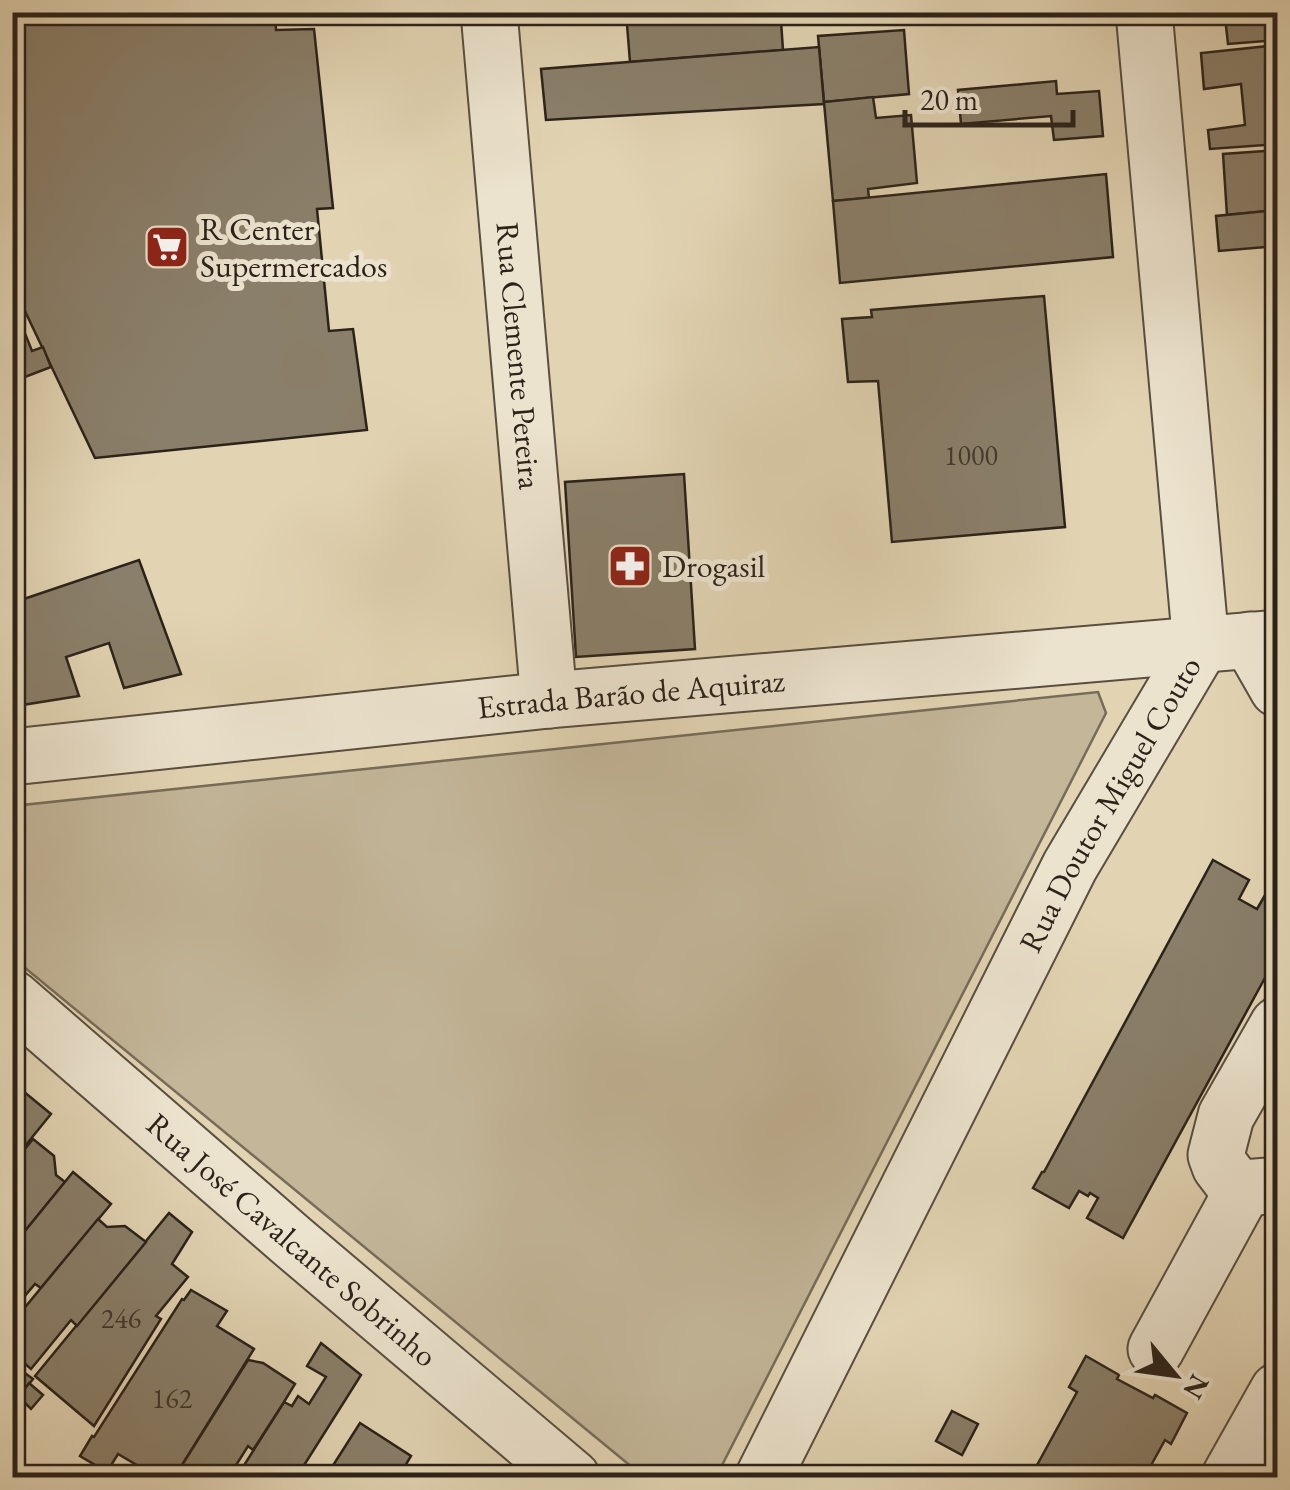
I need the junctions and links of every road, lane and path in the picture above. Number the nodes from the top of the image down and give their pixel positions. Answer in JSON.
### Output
{"nodes":[{"id":1,"x":489,"y":12,"type":"edge"},
{"id":2,"x":1144,"y":12,"type":"edge"},
{"id":3,"x":1243,"y":641,"type":"edge"},
{"id":4,"x":1278,"y":689,"type":"edge"},
{"id":5,"x":549,"y":700,"type":"junction"},
{"id":6,"x":12,"y":757,"type":"edge"},
{"id":7,"x":12,"y":998,"type":"edge"},
{"id":8,"x":1278,"y":1025,"type":"edge"},
{"id":9,"x":1261,"y":1187,"type":"edge"},
{"id":10,"x":1156,"y":1349,"type":"dead end"},
{"id":11,"x":1278,"y":1391,"type":"edge"},
{"id":12,"x":572,"y":1478,"type":"edge"},
{"id":13,"x":763,"y":1478,"type":"edge"},
{"id":14,"x":1229,"y":1478,"type":"edge"}],
"edges":[{"from":1,"to":5,"type":"street","name":"Rua Clemente Pereira"},
{"from":2,"to":3,"type":"street","name":"Rua Doutor Miguel Couto"},
{"from":3,"to":4,"type":"street"},
{"from":3,"to":5,"type":"street","name":"Estrada Barão de Aquiraz"},
{"from":3,"to":13,"type":"street","name":"Rua Doutor Miguel Couto"},
{"from":5,"to":6,"type":"street","name":"Estrada Barão de Aquiraz"},
{"from":7,"to":12,"type":"street","name":"Rua José Cavalcante Sobrinho"},
{"from":8,"to":9,"type":"street"},
{"from":9,"to":10,"type":"street"},
{"from":11,"to":14,"type":"street"}]}
